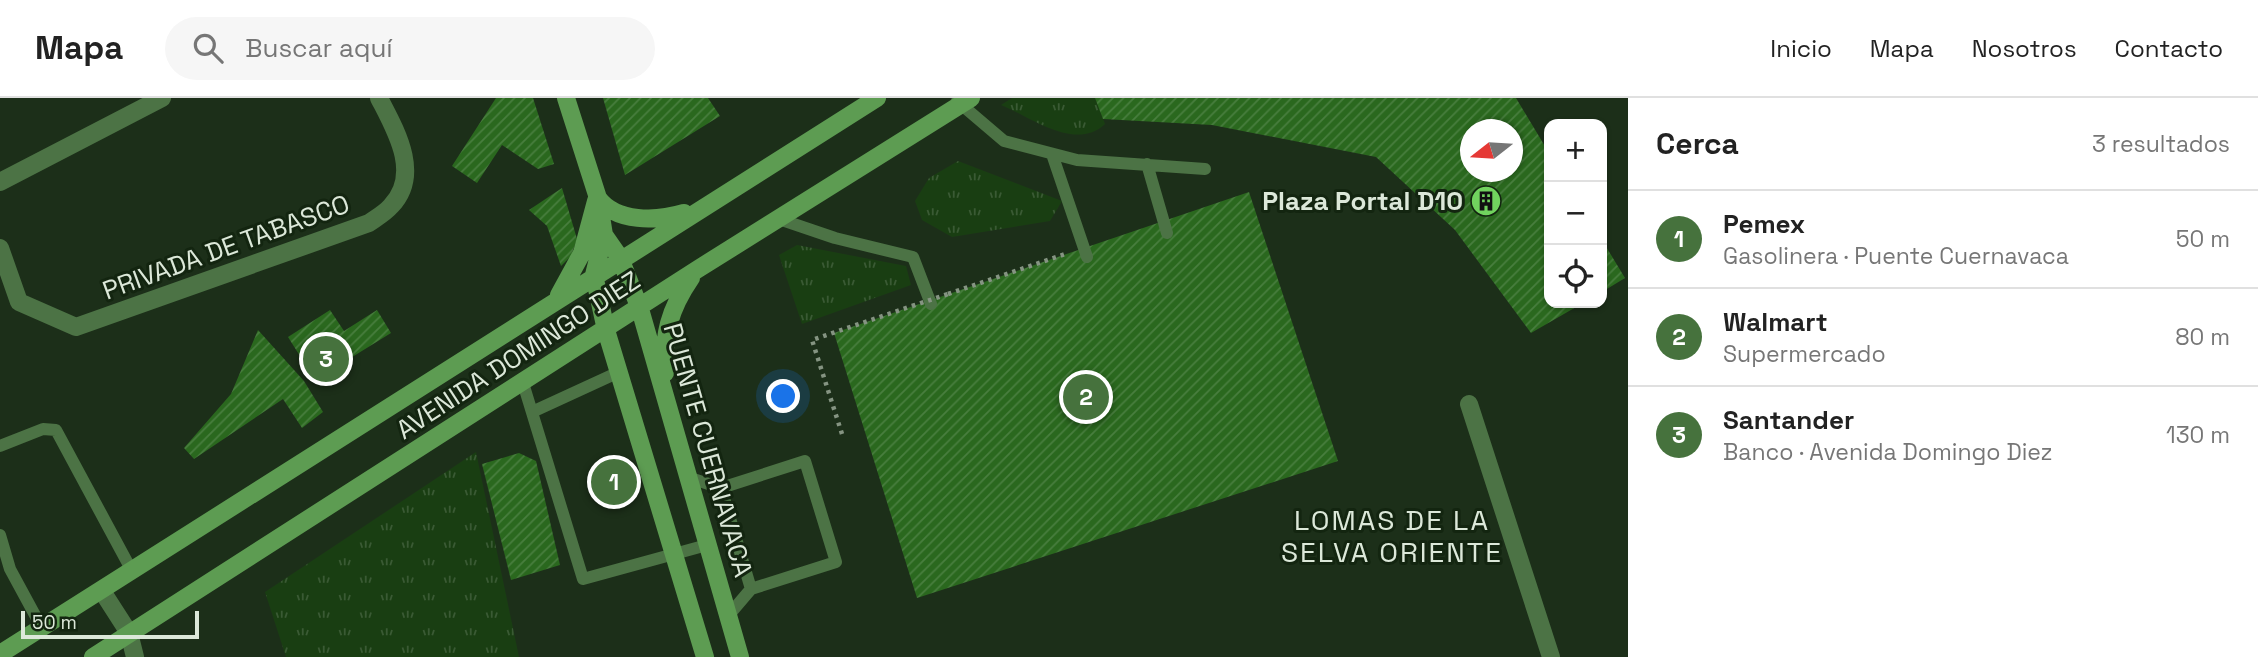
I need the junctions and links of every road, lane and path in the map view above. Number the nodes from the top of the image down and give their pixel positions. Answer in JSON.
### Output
{"nodes":[{"id":1,"x":162,"y":98,"type":"edge"},
{"id":2,"x":379,"y":98,"type":"edge"},
{"id":3,"x":566,"y":98,"type":"edge"},
{"id":4,"x":877,"y":98,"type":"edge"},
{"id":5,"x":962,"y":101,"type":"edge"},
{"id":6,"x":1052,"y":154,"type":"junction"},
{"id":7,"x":1147,"y":164,"type":"junction"},
{"id":8,"x":1205,"y":169,"type":"dead end"},
{"id":9,"x":0,"y":182,"type":"edge"},
{"id":10,"x":597,"y":198,"type":"junction"},
{"id":11,"x":710,"y":202,"type":"junction"},
{"id":12,"x":779,"y":219,"type":"junction"},
{"id":13,"x":1167,"y":233,"type":"dead end"},
{"id":14,"x":604,"y":235,"type":"junction"},
{"id":15,"x":0,"y":247,"type":"edge"},
{"id":16,"x":1068,"y":253,"type":"dead end"},
{"id":17,"x":1087,"y":257,"type":"dead end"},
{"id":18,"x":620,"y":258,"type":"junction"},
{"id":19,"x":698,"y":269,"type":"junction"},
{"id":20,"x":594,"y":275,"type":"junction"},
{"id":21,"x":554,"y":300,"type":"junction"},
{"id":22,"x":931,"y":304,"type":"dead end"},
{"id":23,"x":640,"y":309,"type":"junction"},
{"id":24,"x":606,"y":330,"type":"junction"},
{"id":25,"x":619,"y":372,"type":"junction"},
{"id":26,"x":523,"y":383,"type":"junction"},
{"id":27,"x":666,"y":404,"type":"junction"},
{"id":28,"x":1469,"y":404,"type":"dead end"},
{"id":29,"x":532,"y":412,"type":"junction"},
{"id":30,"x":842,"y":434,"type":"dead end"},
{"id":31,"x":0,"y":446,"type":"edge"},
{"id":32,"x":687,"y":477,"type":"junction"},
{"id":33,"x":721,"y":488,"type":"junction"},
{"id":34,"x":0,"y":535,"type":"edge"},
{"id":35,"x":707,"y":545,"type":"junction"},
{"id":36,"x":673,"y":555,"type":"junction"},
{"id":37,"x":132,"y":571,"type":"junction"},
{"id":38,"x":751,"y":589,"type":"junction"},
{"id":39,"x":102,"y":590,"type":"junction"},
{"id":40,"x":728,"y":616,"type":"junction"},
{"id":41,"x":43,"y":628,"type":"junction"},
{"id":42,"x":129,"y":633,"type":"junction"},
{"id":43,"x":0,"y":654,"type":"edge"},
{"id":44,"x":93,"y":657,"type":"edge"},
{"id":45,"x":135,"y":657,"type":"edge"},
{"id":46,"x":705,"y":657,"type":"edge"},
{"id":47,"x":740,"y":657,"type":"edge"},
{"id":48,"x":1552,"y":657,"type":"edge"}],
"edges":[{"from":1,"to":9,"type":"street"},
{"from":2,"to":15,"type":"street","name":"PRIVADA DE TABASCO"},
{"from":3,"to":10,"type":"main road"},
{"from":4,"to":11,"type":"main road","name":"AVENIDA DOMINGO DIEZ"},
{"from":5,"to":6,"type":"lane"},
{"from":5,"to":12,"type":"main road","name":"AVENIDA DOMINGO DIEZ"},
{"from":6,"to":7,"type":"lane"},
{"from":6,"to":17,"type":"lane"},
{"from":7,"to":8,"type":"lane"},
{"from":7,"to":13,"type":"lane"},
{"from":10,"to":11,"type":"main road"},
{"from":10,"to":14,"type":"main road"},
{"from":10,"to":21,"type":"main road"},
{"from":11,"to":18,"type":"main road","name":"AVENIDA DOMINGO DIEZ"},
{"from":12,"to":19,"type":"main road","name":"AVENIDA DOMINGO DIEZ"},
{"from":12,"to":22,"type":"lane"},
{"from":14,"to":18,"type":"main road","name":"PUENTE CUERNAVACA"},
{"from":14,"to":20,"type":"main road"},
{"from":16,"to":30,"type":"path","bridge":true},
{"from":18,"to":20,"type":"main road","name":"AVENIDA DOMINGO DIEZ"},
{"from":18,"to":23,"type":"main road","name":"PUENTE CUERNAVACA"},
{"from":19,"to":23,"type":"main road","name":"AVENIDA DOMINGO DIEZ"},
{"from":19,"to":27,"type":"main road"},
{"from":20,"to":21,"type":"main road","name":"AVENIDA DOMINGO DIEZ"},
{"from":20,"to":24,"type":"main road"},
{"from":21,"to":37,"type":"main road","name":"AVENIDA DOMINGO DIEZ"},
{"from":23,"to":24,"type":"main road","name":"AVENIDA DOMINGO DIEZ"},
{"from":23,"to":27,"type":"main road","name":"PUENTE CUERNAVACA"},
{"from":24,"to":25,"type":"main road"},
{"from":24,"to":26,"type":"main road","name":"AVENIDA DOMINGO DIEZ"},
{"from":25,"to":29,"type":"lane"},
{"from":25,"to":36,"type":"main road"},
{"from":26,"to":29,"type":"lane"},
{"from":26,"to":42,"type":"main road","name":"AVENIDA DOMINGO DIEZ"},
{"from":27,"to":32,"type":"main road","name":"PUENTE CUERNAVACA"},
{"from":28,"to":48,"type":"street"},
{"from":29,"to":36,"type":"lane"},
{"from":31,"to":37,"type":"lane"},
{"from":32,"to":33,"type":"lane"},
{"from":32,"to":35,"type":"main road","name":"PUENTE CUERNAVACA"},
{"from":33,"to":38,"type":"lane"},
{"from":33,"to":38,"type":"lane"},
{"from":34,"to":41,"type":"lane"},
{"from":35,"to":36,"type":"lane"},
{"from":35,"to":40,"type":"main road","name":"PUENTE CUERNAVACA"},
{"from":36,"to":46,"type":"main road"},
{"from":37,"to":39,"type":"main road","name":"AVENIDA DOMINGO DIEZ"},
{"from":38,"to":40,"type":"lane"},
{"from":39,"to":41,"type":"main road","name":"AVENIDA DOMINGO DIEZ"},
{"from":39,"to":42,"type":"street"},
{"from":40,"to":47,"type":"main road","name":"PUENTE CUERNAVACA"},
{"from":41,"to":43,"type":"main road","name":"AVENIDA DOMINGO DIEZ"},
{"from":42,"to":44,"type":"main road","name":"AVENIDA DOMINGO DIEZ"},
{"from":42,"to":45,"type":"street"}]}
